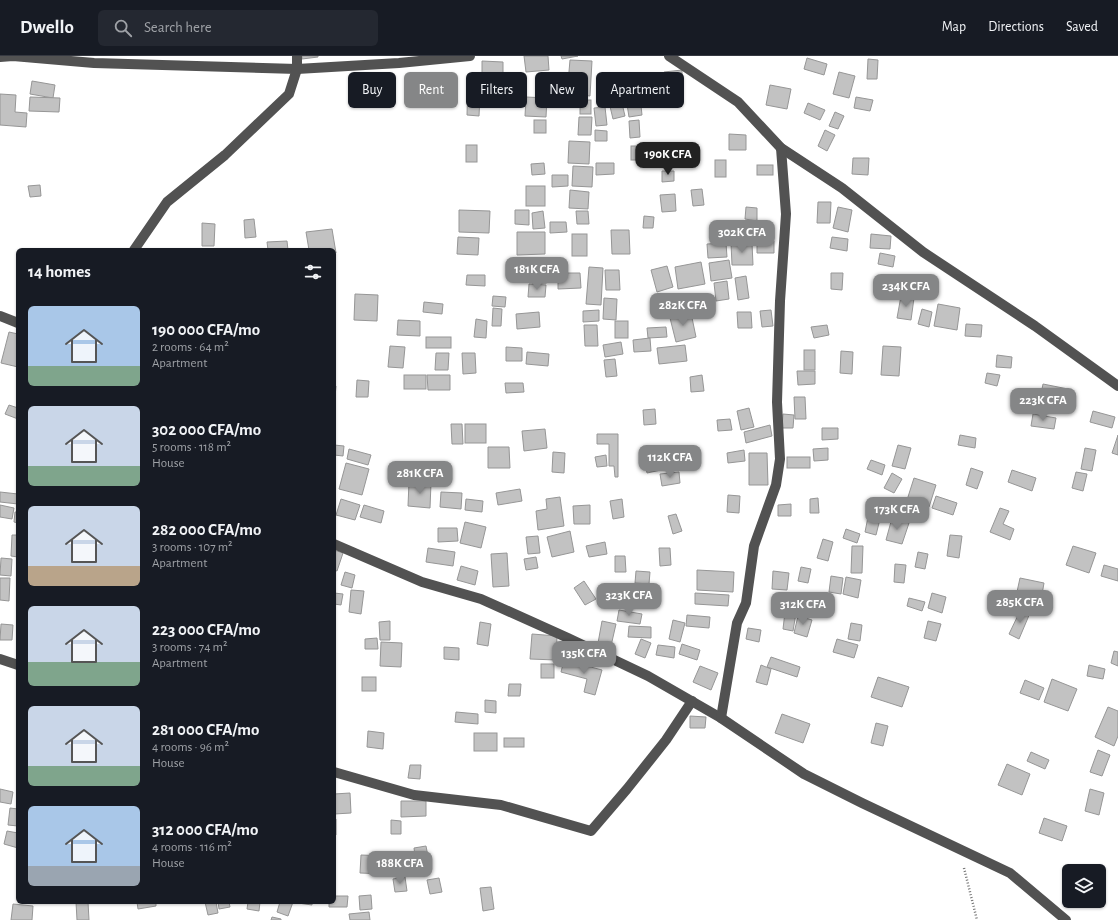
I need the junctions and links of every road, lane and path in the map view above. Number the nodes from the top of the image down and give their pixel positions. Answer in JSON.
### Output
{"nodes":[{"id":1,"x":297,"y":56,"type":"edge"},
{"id":2,"x":470,"y":56,"type":"edge"},
{"id":3,"x":669,"y":56,"type":"edge"},
{"id":4,"x":0,"y":57,"type":"edge"},
{"id":5,"x":297,"y":69,"type":"junction"},
{"id":6,"x":781,"y":148,"type":"junction"},
{"id":7,"x":135,"y":248,"type":"edge"},
{"id":8,"x":0,"y":316,"type":"edge"},
{"id":9,"x":16,"y":322,"type":"edge"},
{"id":10,"x":1118,"y":386,"type":"edge"},
{"id":11,"x":336,"y":545,"type":"edge"},
{"id":12,"x":0,"y":659,"type":"edge"},
{"id":13,"x":16,"y":664,"type":"edge"},
{"id":14,"x":692,"y":701,"type":"junction"},
{"id":15,"x":721,"y":718,"type":"junction"},
{"id":16,"x":336,"y":773,"type":"edge"},
{"id":17,"x":959,"y":849,"type":"junction"},
{"id":18,"x":977,"y":920,"type":"edge"},
{"id":19,"x":1066,"y":920,"type":"edge"}],
"edges":[{"from":1,"to":5,"type":"street"},
{"from":2,"to":5,"type":"street"},
{"from":3,"to":6,"type":"street"},
{"from":4,"to":5,"type":"street"},
{"from":5,"to":7,"type":"street"},
{"from":6,"to":10,"type":"street"},
{"from":6,"to":15,"type":"street"},
{"from":8,"to":9,"type":"street"},
{"from":11,"to":14,"type":"street"},
{"from":12,"to":13,"type":"street"},
{"from":14,"to":15,"type":"street"},
{"from":14,"to":16,"type":"street"},
{"from":15,"to":17,"type":"street"},
{"from":17,"to":18,"type":"path"},
{"from":17,"to":19,"type":"street"}]}
